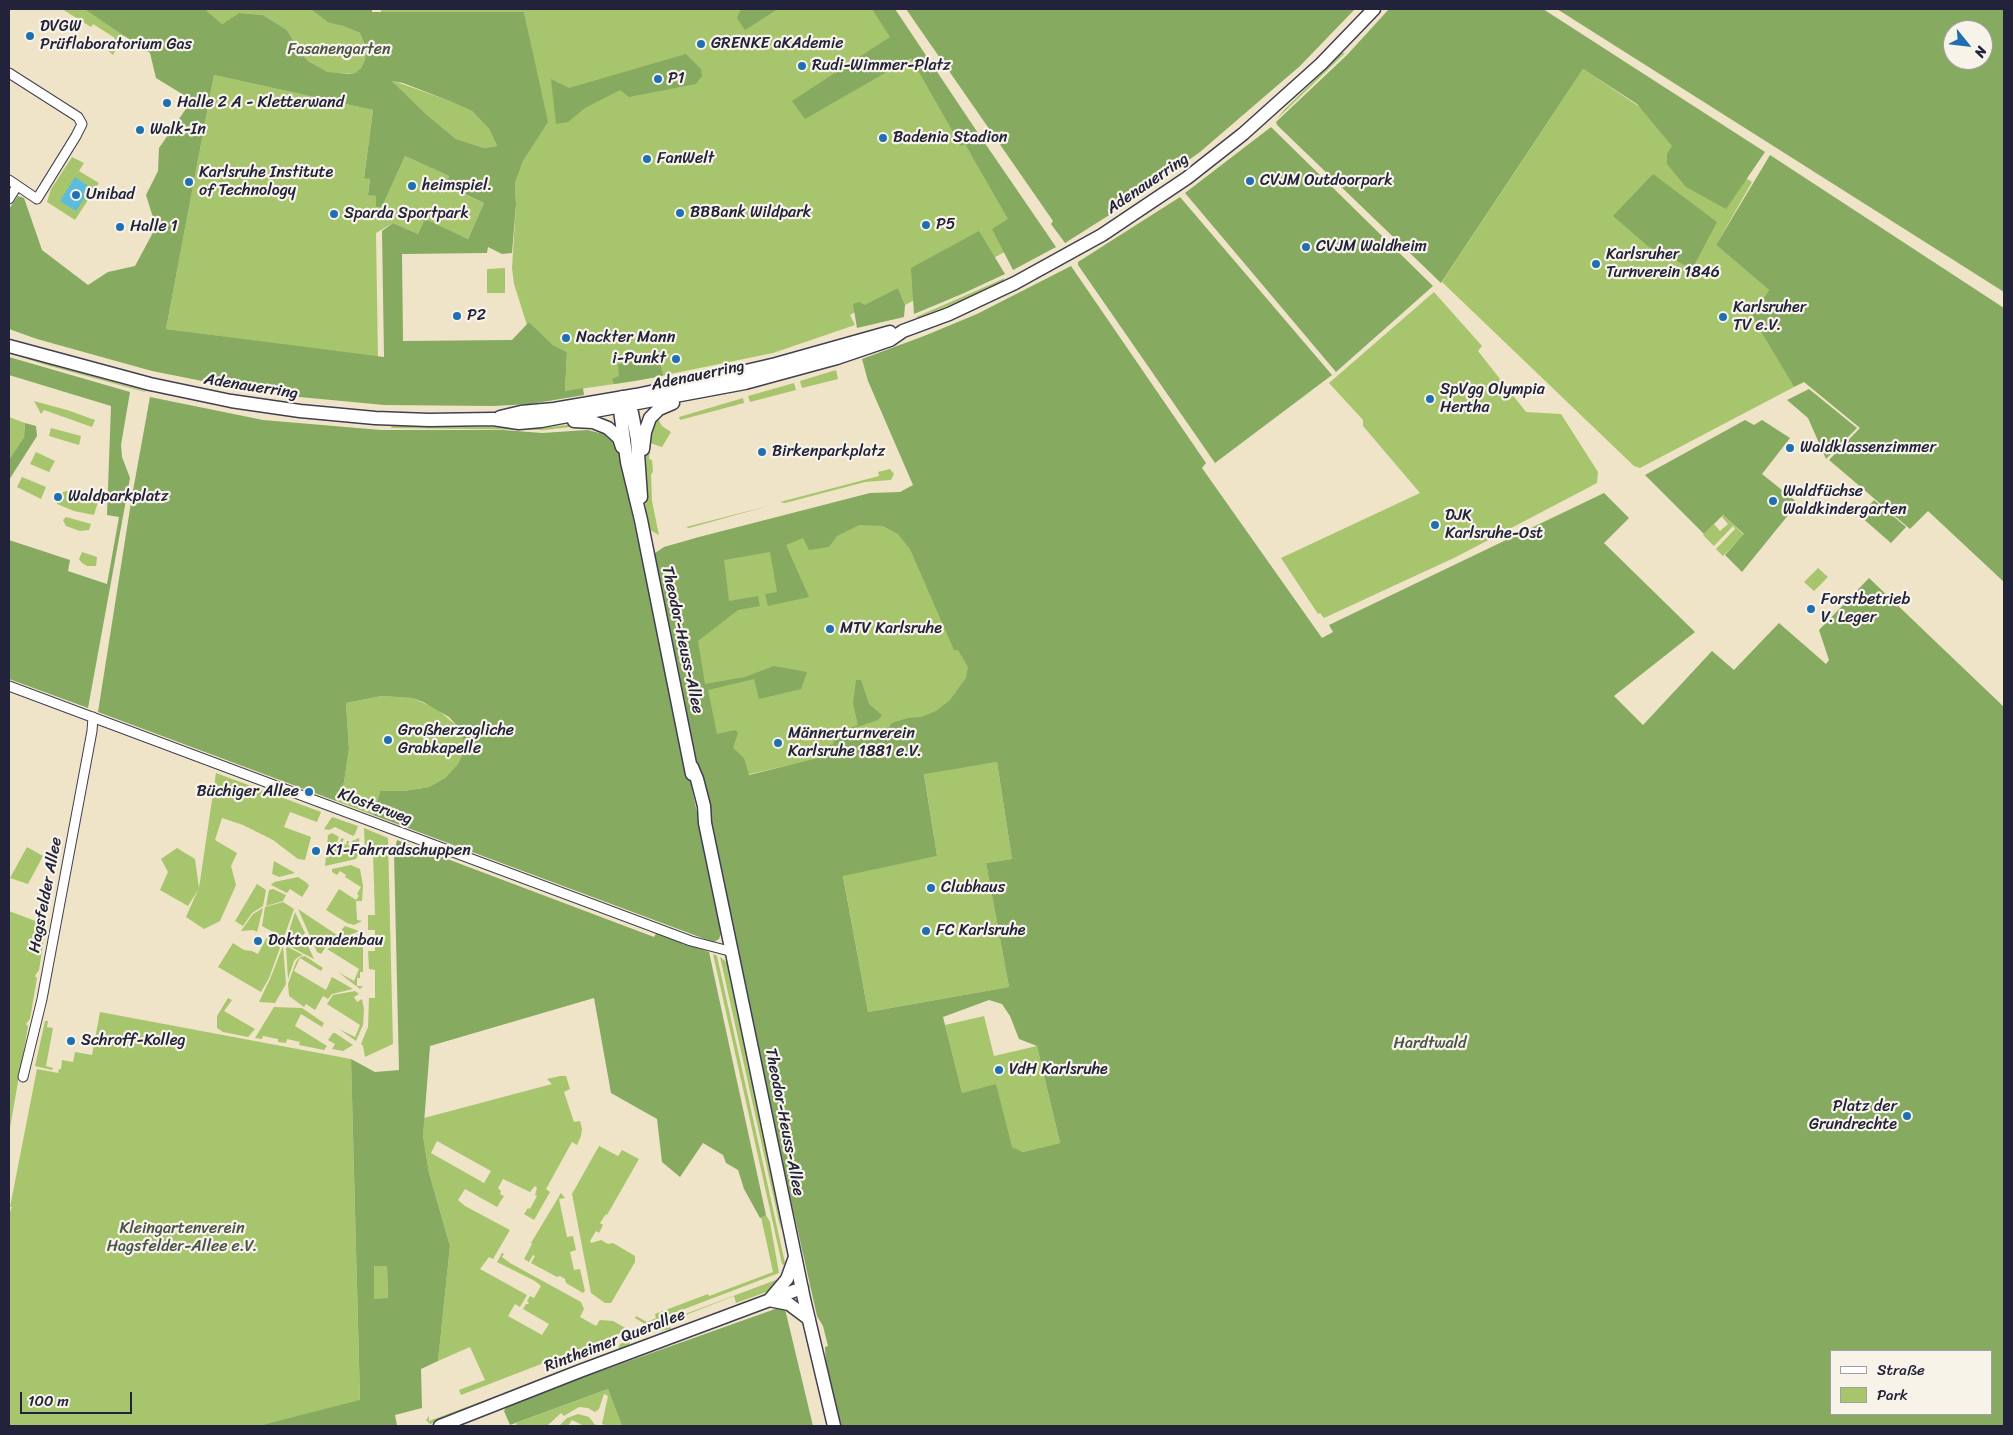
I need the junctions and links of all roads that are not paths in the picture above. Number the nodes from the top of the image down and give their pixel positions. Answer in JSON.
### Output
{"nodes":[{"id":1,"x":1374,"y":9,"type":"edge"},
{"id":2,"x":9,"y":73,"type":"edge"},
{"id":3,"x":9,"y":180,"type":"edge"},
{"id":4,"x":17,"y":186,"type":"junction"},
{"id":5,"x":9,"y":199,"type":"edge"},
{"id":6,"x":903,"y":331,"type":"junction"},
{"id":7,"x":9,"y":346,"type":"edge"},
{"id":8,"x":706,"y":392,"type":"junction"},
{"id":9,"x":624,"y":402,"type":"junction"},
{"id":10,"x":493,"y":419,"type":"junction"},
{"id":11,"x":557,"y":419,"type":"junction"},
{"id":12,"x":627,"y":462,"type":"junction"},
{"id":13,"x":640,"y":474,"type":"junction"},
{"id":14,"x":641,"y":520,"type":"junction"},
{"id":15,"x":9,"y":686,"type":"edge"},
{"id":16,"x":93,"y":717,"type":"junction"},
{"id":17,"x":733,"y":952,"type":"junction"},
{"id":18,"x":23,"y":1077,"type":"dead end"},
{"id":19,"x":796,"y":1255,"type":"junction"},
{"id":20,"x":802,"y":1288,"type":"junction"},
{"id":21,"x":769,"y":1300,"type":"junction"},
{"id":22,"x":809,"y":1319,"type":"junction"},
{"id":23,"x":440,"y":1426,"type":"edge"},
{"id":24,"x":834,"y":1426,"type":"edge"}],
"edges":[{"from":1,"to":6,"type":"main road","name":"Adenauerring"},
{"from":2,"to":4,"type":"street"},
{"from":3,"to":4,"type":"street"},
{"from":4,"to":5,"type":"street"},
{"from":6,"to":8,"type":"main road","name":"Adenauerring"},
{"from":6,"to":9,"type":"main road","name":"Adenauerring"},
{"from":7,"to":10,"type":"main road","name":"Adenauerring"},
{"from":8,"to":9,"type":"main road","name":"Adenauerring"},
{"from":8,"to":13,"type":"main road"},
{"from":9,"to":10,"type":"main road","name":"Adenauerring"},
{"from":9,"to":11,"type":"main road","name":"Adenauerring"},
{"from":9,"to":12,"type":"main road","name":"Theodor-Heuss-Allee"},
{"from":9,"to":13,"type":"main road","name":"Theodor-Heuss-Allee"},
{"from":10,"to":11,"type":"main road","name":"Adenauerring"},
{"from":11,"to":12,"type":"main road"},
{"from":12,"to":14,"type":"main road","name":"Theodor-Heuss-Allee"},
{"from":13,"to":14,"type":"main road","name":"Theodor-Heuss-Allee"},
{"from":14,"to":17,"type":"main road","name":"Theodor-Heuss-Allee"},
{"from":15,"to":16,"type":"street","name":"Klosterweg"},
{"from":16,"to":17,"type":"street","name":"Klosterweg"},
{"from":16,"to":18,"type":"street","name":"Hagsfelder Allee"},
{"from":17,"to":19,"type":"main road","name":"Theodor-Heuss-Allee"},
{"from":19,"to":20,"type":"main road","name":"Theodor-Heuss-Allee"},
{"from":19,"to":21,"type":"main road"},
{"from":20,"to":21,"type":"main road","name":"Rintheimer Querallee"},
{"from":20,"to":22,"type":"main road","name":"Theodor-Heuss-Allee"},
{"from":21,"to":22,"type":"main road"},
{"from":21,"to":23,"type":"main road","name":"Rintheimer Querallee"},
{"from":22,"to":24,"type":"main road","name":"Theodor-Heuss-Allee"}]}
